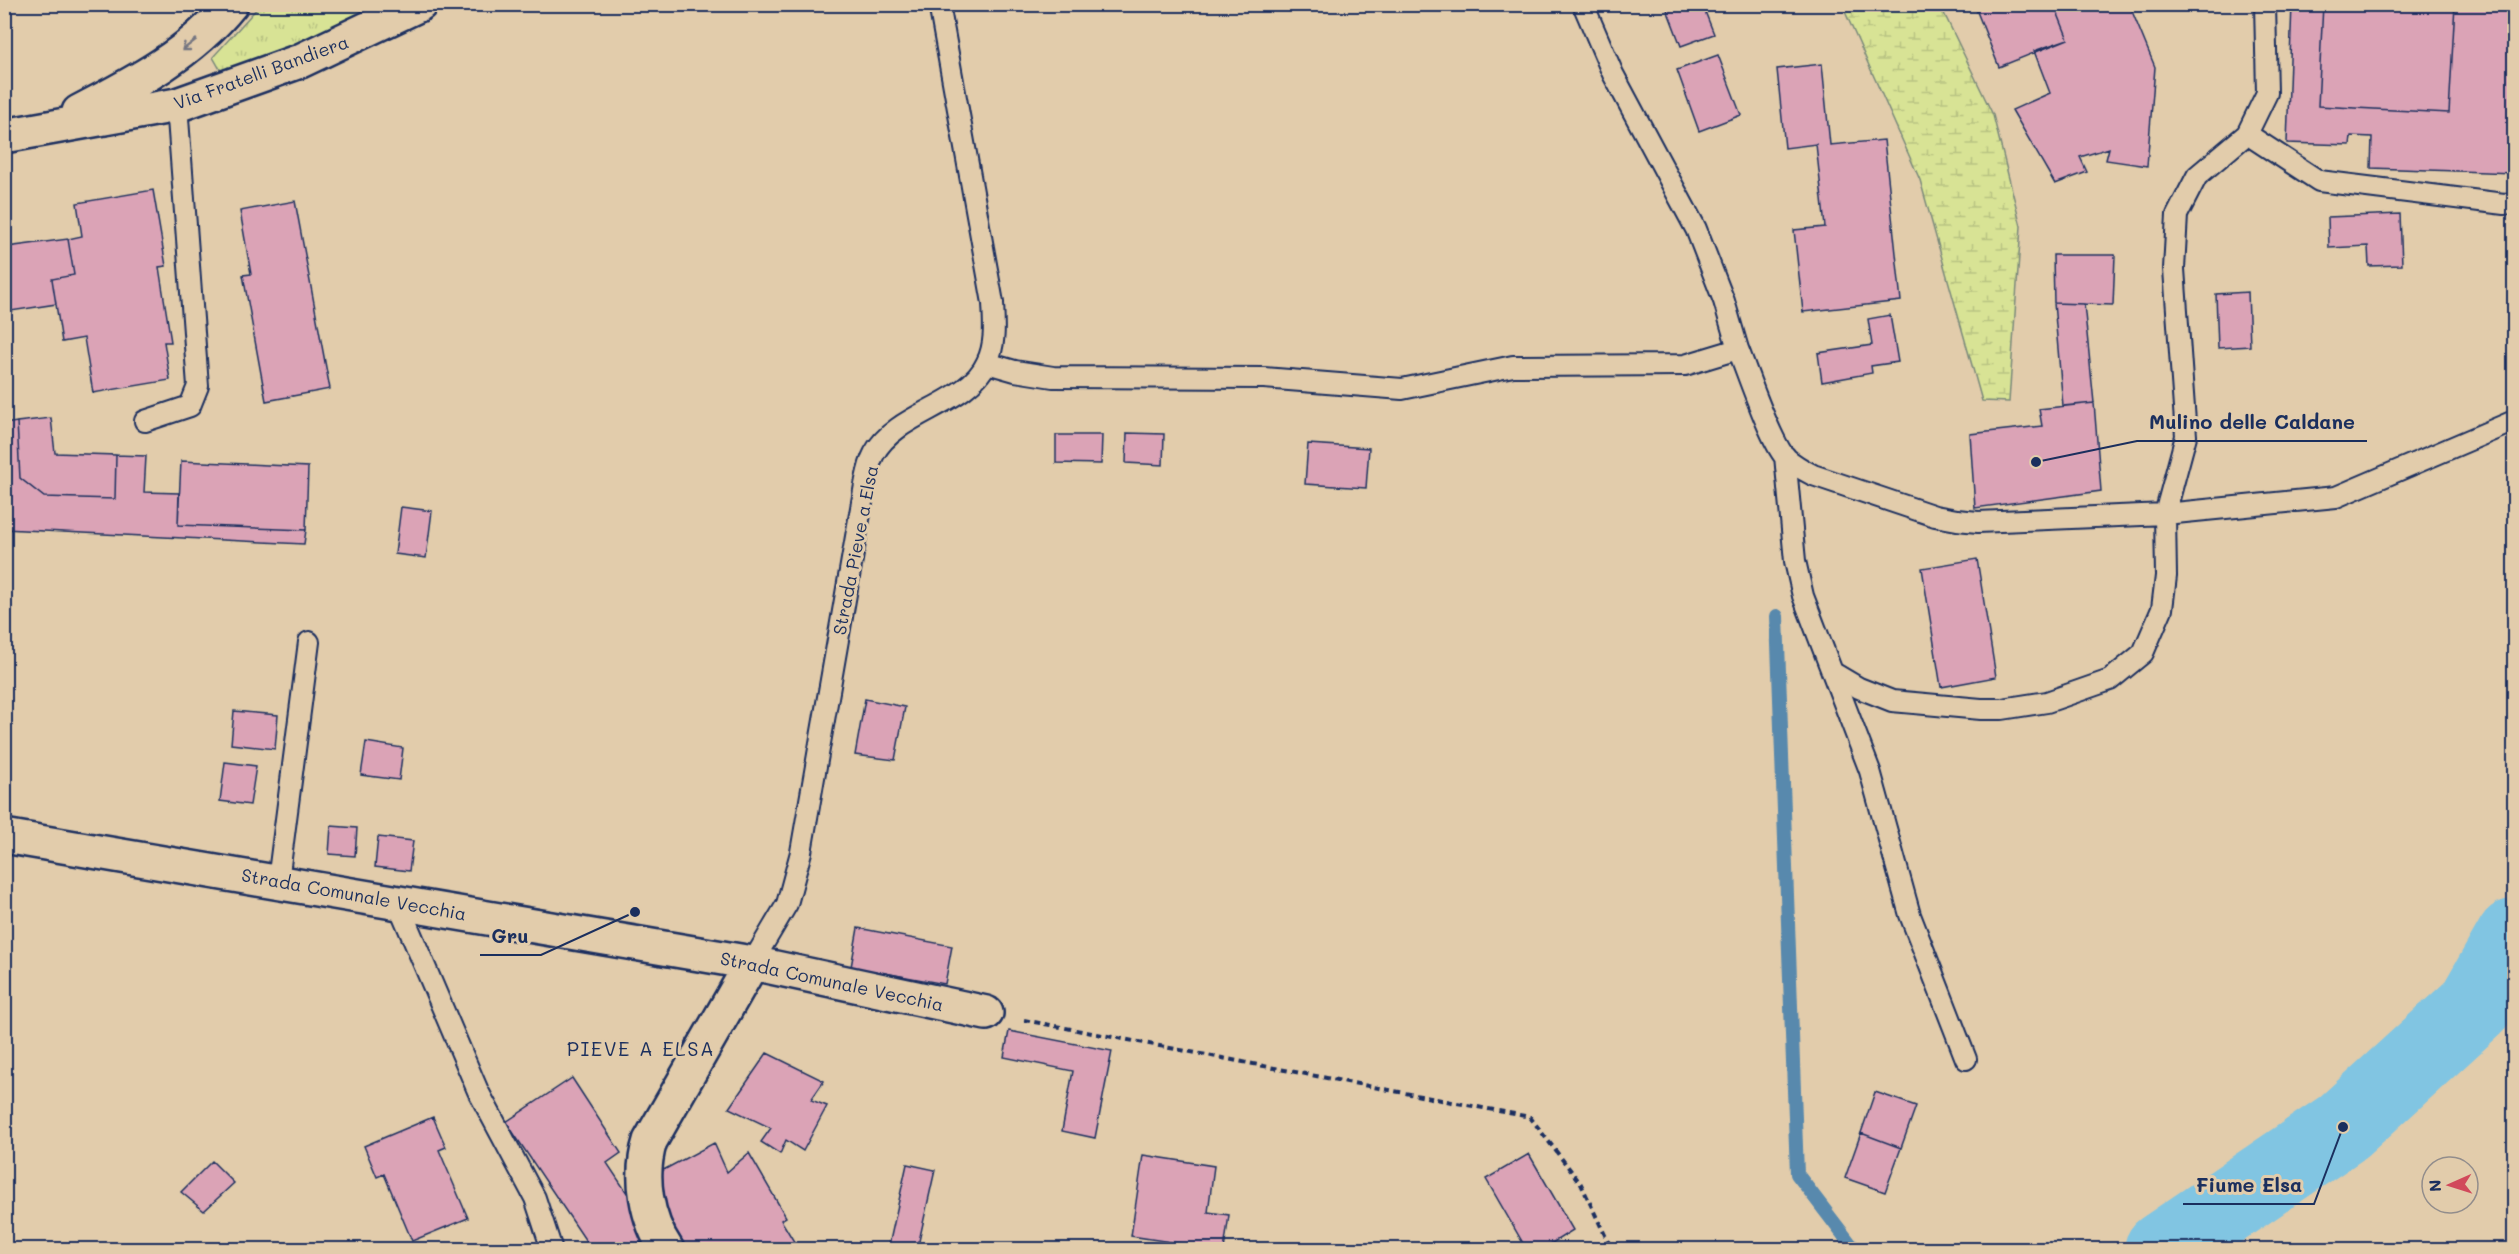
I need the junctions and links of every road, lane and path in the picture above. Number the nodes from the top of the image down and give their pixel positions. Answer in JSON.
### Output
{"nodes":[{"id":1,"x":231,"y":4,"type":"edge"},
{"id":2,"x":939,"y":4,"type":"edge"},
{"id":3,"x":1583,"y":4,"type":"edge"},
{"id":4,"x":2265,"y":4,"type":"edge"},
{"id":5,"x":408,"y":8,"type":"edge"},
{"id":6,"x":177,"y":105,"type":"junction"},
{"id":7,"x":48,"y":127,"type":"junction"},
{"id":8,"x":2247,"y":134,"type":"junction"},
{"id":9,"x":4,"y":136,"type":"edge"},
{"id":10,"x":2514,"y":203,"type":"edge"},
{"id":11,"x":1738,"y":349,"type":"junction"},
{"id":12,"x":987,"y":363,"type":"junction"},
{"id":13,"x":145,"y":421,"type":"dead end"},
{"id":14,"x":2514,"y":421,"type":"edge"},
{"id":15,"x":1785,"y":456,"type":"junction"},
{"id":16,"x":2165,"y":514,"type":"junction"},
{"id":17,"x":309,"y":642,"type":"dead end"},
{"id":18,"x":1832,"y":672,"type":"junction"},
{"id":19,"x":4,"y":836,"type":"edge"},
{"id":20,"x":278,"y":881,"type":"junction"},
{"id":21,"x":396,"y":901,"type":"junction"},
{"id":22,"x":752,"y":963,"type":"junction"},
{"id":23,"x":986,"y":1013,"type":"joint"},
{"id":24,"x":1966,"y":1059,"type":"dead end"},
{"id":25,"x":552,"y":1250,"type":"edge"},
{"id":26,"x":667,"y":1250,"type":"edge"},
{"id":27,"x":1612,"y":1250,"type":"edge"}],
"edges":[{"from":1,"to":7,"type":"street","name":"Via Fratelli Bandiera","one_way":true},
{"from":2,"to":12,"type":"lane"},
{"from":3,"to":11,"type":"lane"},
{"from":4,"to":8,"type":"lane"},
{"from":5,"to":6,"type":"street","name":"Via Fratelli Bandiera"},
{"from":6,"to":7,"type":"street","name":"Via Fratelli Bandiera"},
{"from":6,"to":13,"type":"lane"},
{"from":7,"to":9,"type":"street","name":"Via Fratelli Bandiera"},
{"from":8,"to":10,"type":"lane"},
{"from":8,"to":16,"type":"lane"},
{"from":11,"to":12,"type":"lane"},
{"from":11,"to":15,"type":"lane"},
{"from":12,"to":22,"type":"lane","name":"Strada Pieve a Elsa"},
{"from":14,"to":16,"type":"lane"},
{"from":15,"to":16,"type":"lane"},
{"from":15,"to":18,"type":"lane"},
{"from":16,"to":18,"type":"lane"},
{"from":17,"to":20,"type":"lane"},
{"from":18,"to":24,"type":"lane"},
{"from":19,"to":20,"type":"street","name":"Strada Comunale Vecchia"},
{"from":20,"to":21,"type":"street","name":"Strada Comunale Vecchia"},
{"from":21,"to":22,"type":"street","name":"Strada Comunale Vecchia"},
{"from":21,"to":25,"type":"lane"},
{"from":22,"to":23,"type":"street","name":"Strada Comunale Vecchia"},
{"from":22,"to":26,"type":"street"},
{"from":23,"to":27,"type":"path"}]}
